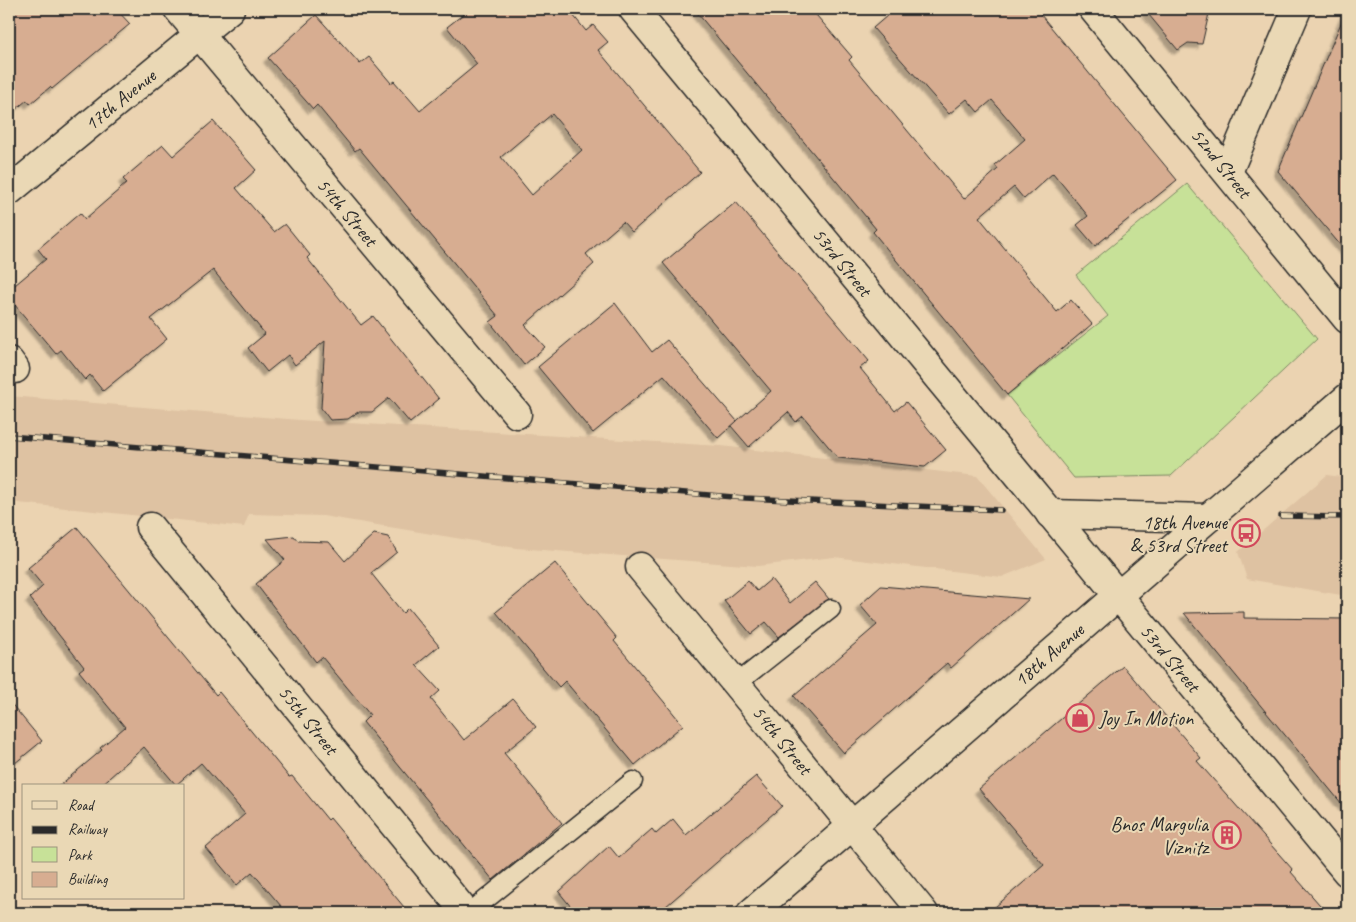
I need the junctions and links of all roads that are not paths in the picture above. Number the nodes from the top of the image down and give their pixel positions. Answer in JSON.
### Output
{"nodes":[{"id":1,"x":178,"y":9,"type":"edge"},
{"id":2,"x":230,"y":9,"type":"edge"},
{"id":3,"x":633,"y":9,"type":"edge"},
{"id":4,"x":1093,"y":9,"type":"edge"},
{"id":5,"x":1297,"y":9,"type":"edge"},
{"id":6,"x":199,"y":35,"type":"junction"},
{"id":7,"x":1228,"y":172,"type":"junction"},
{"id":8,"x":9,"y":191,"type":"edge"},
{"id":9,"x":1347,"y":319,"type":"edge"},
{"id":10,"x":1347,"y":398,"type":"edge"},
{"id":11,"x":517,"y":414,"type":"dead end"},
{"id":12,"x":1050,"y":514,"type":"junction"},
{"id":13,"x":1208,"y":518,"type":"junction"},
{"id":14,"x":150,"y":527,"type":"dead end"},
{"id":15,"x":640,"y":567,"type":"dead end"},
{"id":16,"x":1118,"y":595,"type":"junction"},
{"id":17,"x":831,"y":609,"type":"dead end"},
{"id":18,"x":736,"y":684,"type":"junction"},
{"id":19,"x":633,"y":782,"type":"dead end"},
{"id":20,"x":852,"y":826,"type":"junction"},
{"id":21,"x":1347,"y":872,"type":"edge"},
{"id":22,"x":467,"y":913,"type":"edge"},
{"id":23,"x":751,"y":913,"type":"edge"},
{"id":24,"x":924,"y":913,"type":"edge"}],
"edges":[{"from":1,"to":6,"type":"street","name":"54th Street"},
{"from":2,"to":6,"type":"street","name":"17th Avenue"},
{"from":3,"to":12,"type":"street","name":"53rd Street"},
{"from":4,"to":7,"type":"street","name":"52nd Street"},
{"from":5,"to":7,"type":"street"},
{"from":6,"to":8,"type":"street","name":"17th Avenue"},
{"from":6,"to":11,"type":"street","name":"54th Street"},
{"from":7,"to":9,"type":"street","name":"52nd Street"},
{"from":10,"to":13,"type":"street","name":"18th Avenue"},
{"from":12,"to":13,"type":"street"},
{"from":12,"to":16,"type":"street","name":"53rd Street"},
{"from":13,"to":16,"type":"street","name":"18th Avenue"},
{"from":14,"to":22,"type":"street","name":"55th Street"},
{"from":15,"to":18,"type":"street","name":"54th Street"},
{"from":16,"to":20,"type":"street","name":"18th Avenue"},
{"from":16,"to":21,"type":"street","name":"53rd Street"},
{"from":17,"to":18,"type":"lane"},
{"from":18,"to":20,"type":"street","name":"54th Street"},
{"from":19,"to":22,"type":"lane"},
{"from":20,"to":23,"type":"street","name":"18th Avenue"},
{"from":20,"to":24,"type":"street","name":"54th Street"}]}
